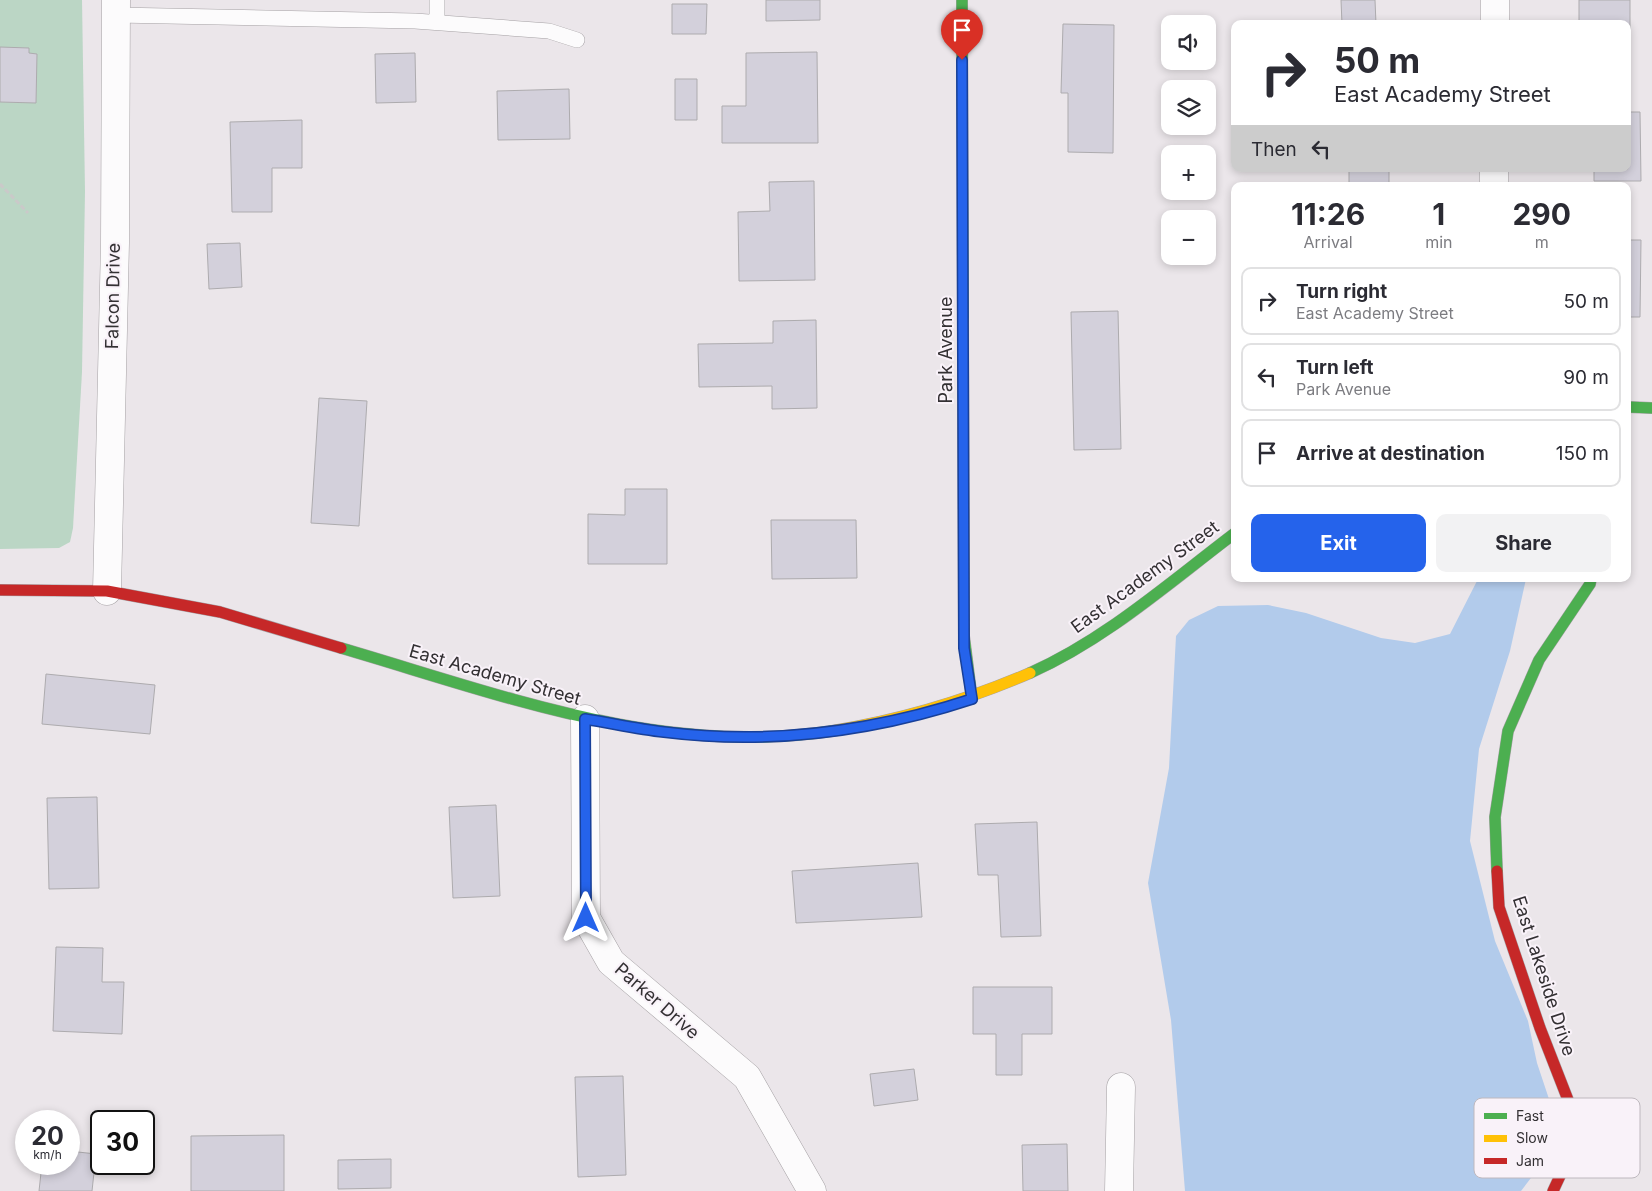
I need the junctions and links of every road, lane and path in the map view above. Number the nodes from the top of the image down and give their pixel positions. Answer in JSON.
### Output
{"nodes":[{"id":1,"x":437,"y":0,"type":"edge"},
{"id":2,"x":962,"y":0,"type":"edge"},
{"id":3,"x":1495,"y":0,"type":"edge"},
{"id":4,"x":116,"y":7,"type":"edge"},
{"id":5,"x":1495,"y":20,"type":"edge"},
{"id":6,"x":437,"y":22,"type":"junction"},
{"id":7,"x":577,"y":40,"type":"dead end"},
{"id":8,"x":0,"y":184,"type":"edge"},
{"id":9,"x":28,"y":213,"type":"dead end"},
{"id":10,"x":1631,"y":406,"type":"edge"},
{"id":11,"x":1652,"y":408,"type":"edge"},
{"id":12,"x":1231,"y":536,"type":"edge"},
{"id":13,"x":1590,"y":582,"type":"edge"},
{"id":14,"x":0,"y":590,"type":"edge"},
{"id":15,"x":106,"y":591,"type":"junction"},
{"id":16,"x":972,"y":699,"type":"junction"},
{"id":17,"x":585,"y":719,"type":"junction"},
{"id":18,"x":1121,"y":1087,"type":"dead end"},
{"id":19,"x":1568,"y":1098,"type":"edge"},
{"id":20,"x":1559,"y":1178,"type":"edge"},
{"id":21,"x":812,"y":1191,"type":"edge"},
{"id":22,"x":1119,"y":1191,"type":"edge"},
{"id":23,"x":1553,"y":1191,"type":"edge"}],
"edges":[{"from":1,"to":6,"type":"lane"},
{"from":2,"to":16,"type":"street","name":"Park Avenue"},
{"from":3,"to":5,"type":"street"},
{"from":4,"to":6,"type":"lane"},
{"from":4,"to":15,"type":"street","name":"Falcon Drive"},
{"from":6,"to":7,"type":"lane"},
{"from":8,"to":9,"type":"path"},
{"from":10,"to":11,"type":"street"},
{"from":12,"to":16,"type":"street","name":"East Academy Street"},
{"from":13,"to":19,"type":"street","name":"East Lakeside Drive"},
{"from":14,"to":15,"type":"street","name":"East Academy Street"},
{"from":15,"to":17,"type":"street","name":"East Academy Street"},
{"from":16,"to":17,"type":"street","name":"East Academy Street"},
{"from":17,"to":21,"type":"street","name":"Parker Drive"},
{"from":18,"to":22,"type":"street"},
{"from":20,"to":23,"type":"street","name":"East Lakeside Drive"}]}
